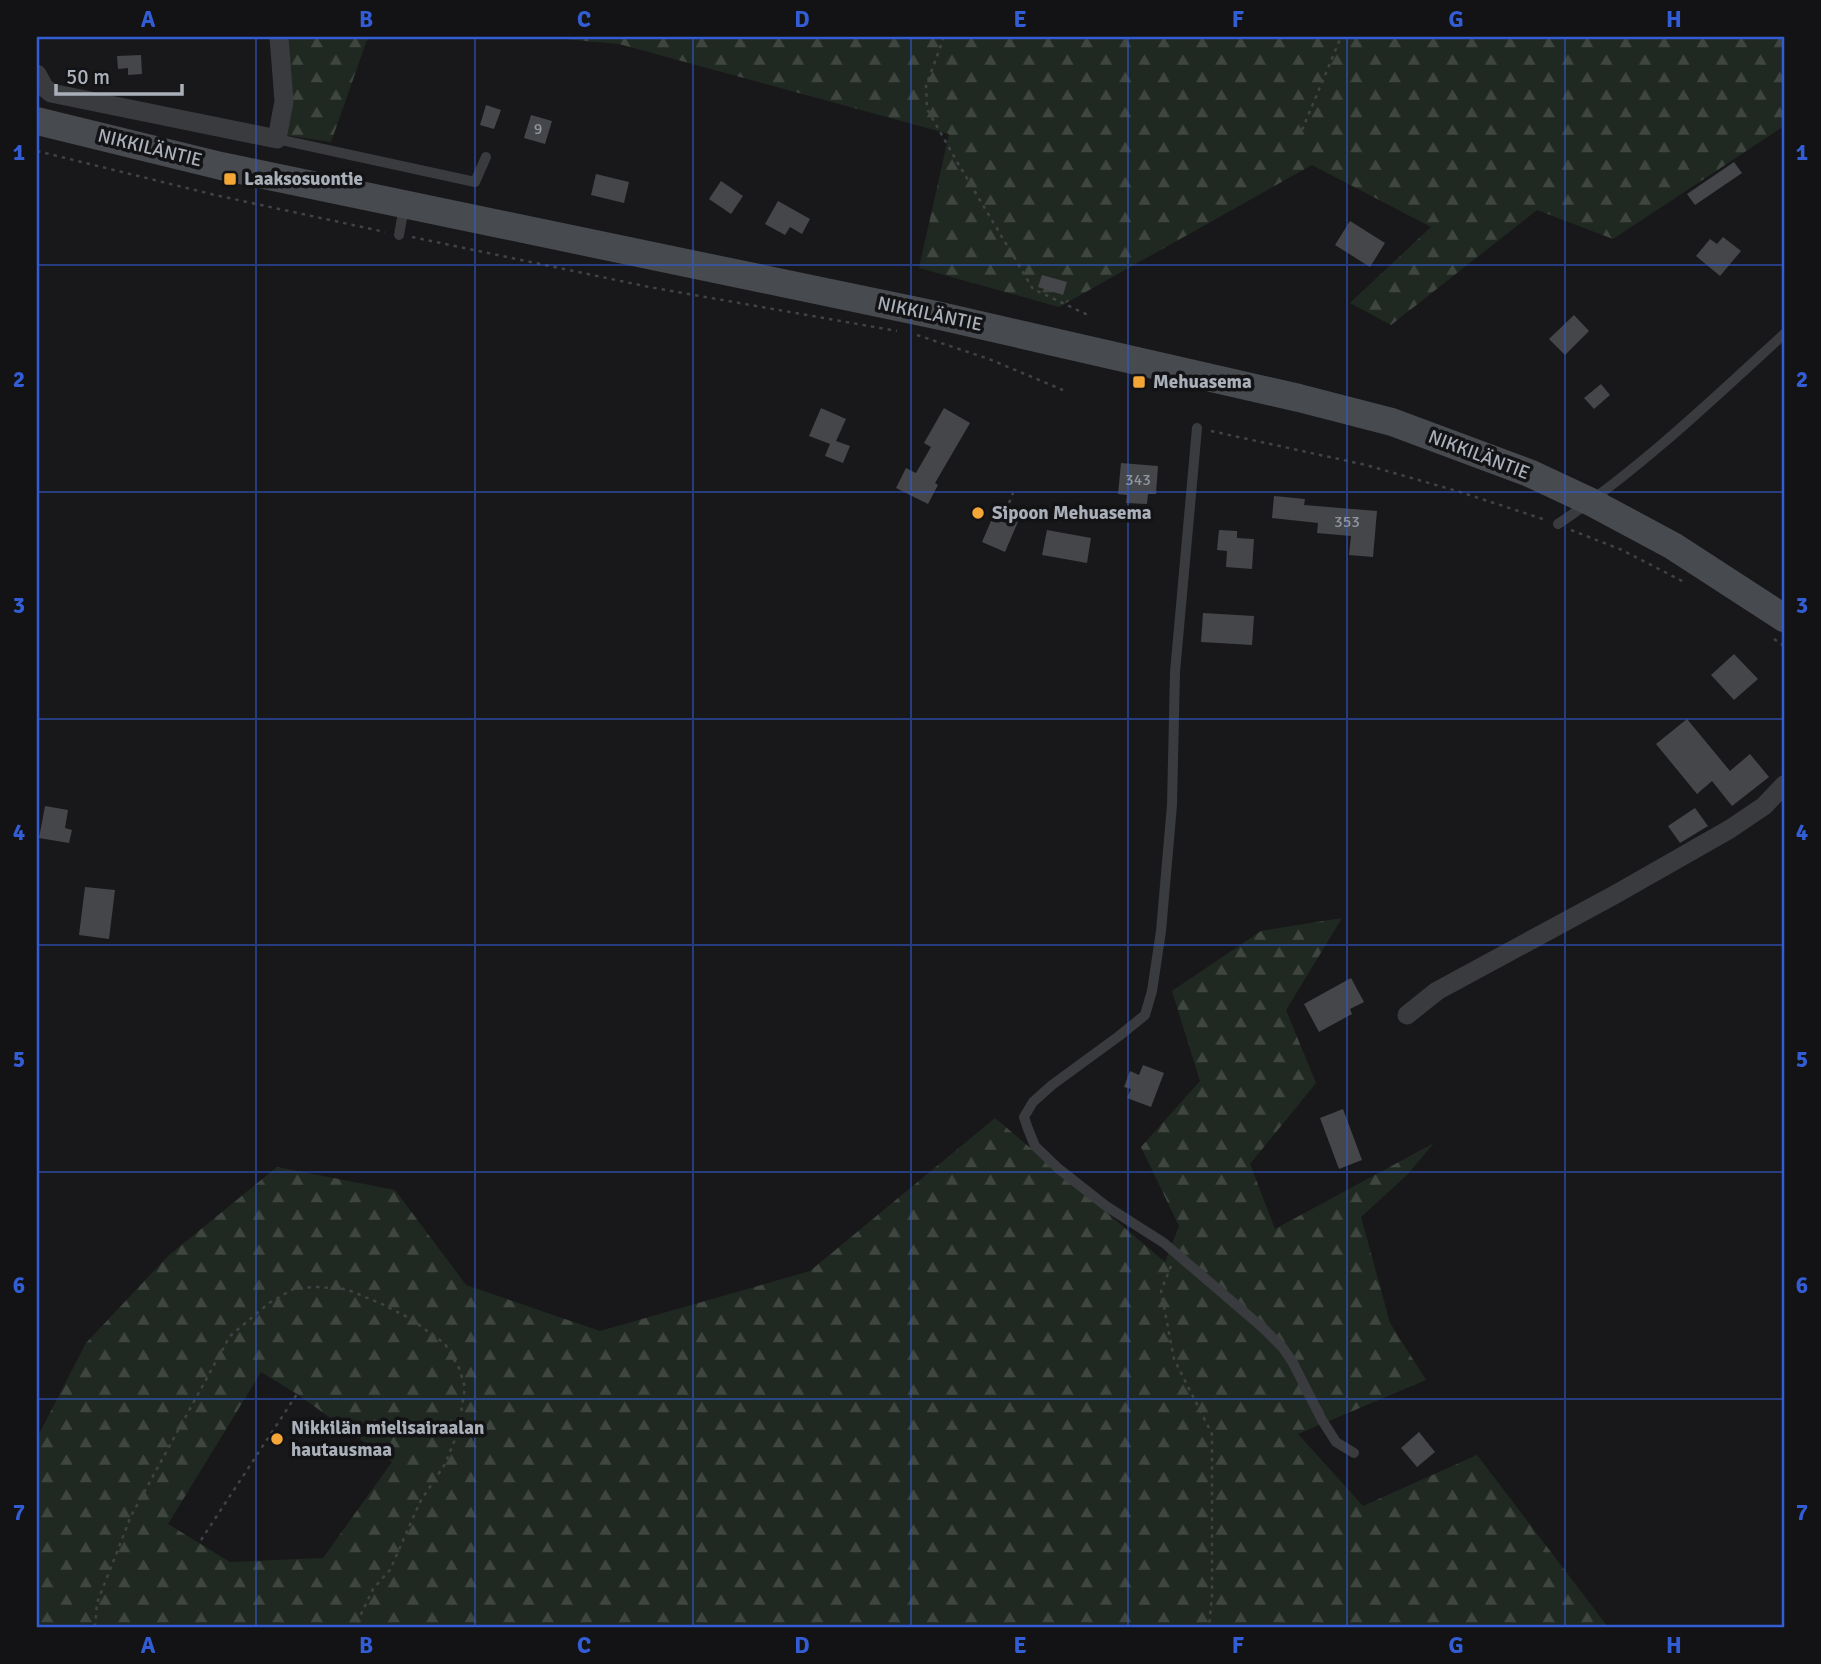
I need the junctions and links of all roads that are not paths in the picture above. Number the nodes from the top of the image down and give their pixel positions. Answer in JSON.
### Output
{"nodes":[{"id":1,"x":279,"y":37,"type":"edge"},
{"id":2,"x":37,"y":74,"type":"edge"},
{"id":3,"x":37,"y":121,"type":"edge"},
{"id":4,"x":277,"y":139,"type":"junction"},
{"id":5,"x":485,"y":156,"type":"dead end"},
{"id":6,"x":404,"y":203,"type":"junction"},
{"id":7,"x":399,"y":234,"type":"road end"},
{"id":8,"x":1784,"y":334,"type":"edge"},
{"id":9,"x":1197,"y":428,"type":"road end"},
{"id":10,"x":1591,"y":502,"type":"junction"},
{"id":11,"x":1558,"y":524,"type":"road end"},
{"id":12,"x":1779,"y":629,"type":"edge"},
{"id":13,"x":1784,"y":785,"type":"edge"},
{"id":14,"x":1407,"y":1015,"type":"dead end"},
{"id":15,"x":1354,"y":1453,"type":"dead end"}],
"edges":[{"from":1,"to":4,"type":"street"},
{"from":2,"to":4,"type":"street"},
{"from":3,"to":6,"type":"street","name":"NIKKILÄNTIE"},
{"from":4,"to":5,"type":"lane"},
{"from":6,"to":7,"type":"lane"},
{"from":6,"to":10,"type":"street","name":"NIKKILÄNTIE"},
{"from":8,"to":10,"type":"lane"},
{"from":9,"to":15,"type":"lane"},
{"from":10,"to":11,"type":"lane"},
{"from":10,"to":12,"type":"street","name":"NIKKILÄNTIE"},
{"from":13,"to":14,"type":"street"}]}
